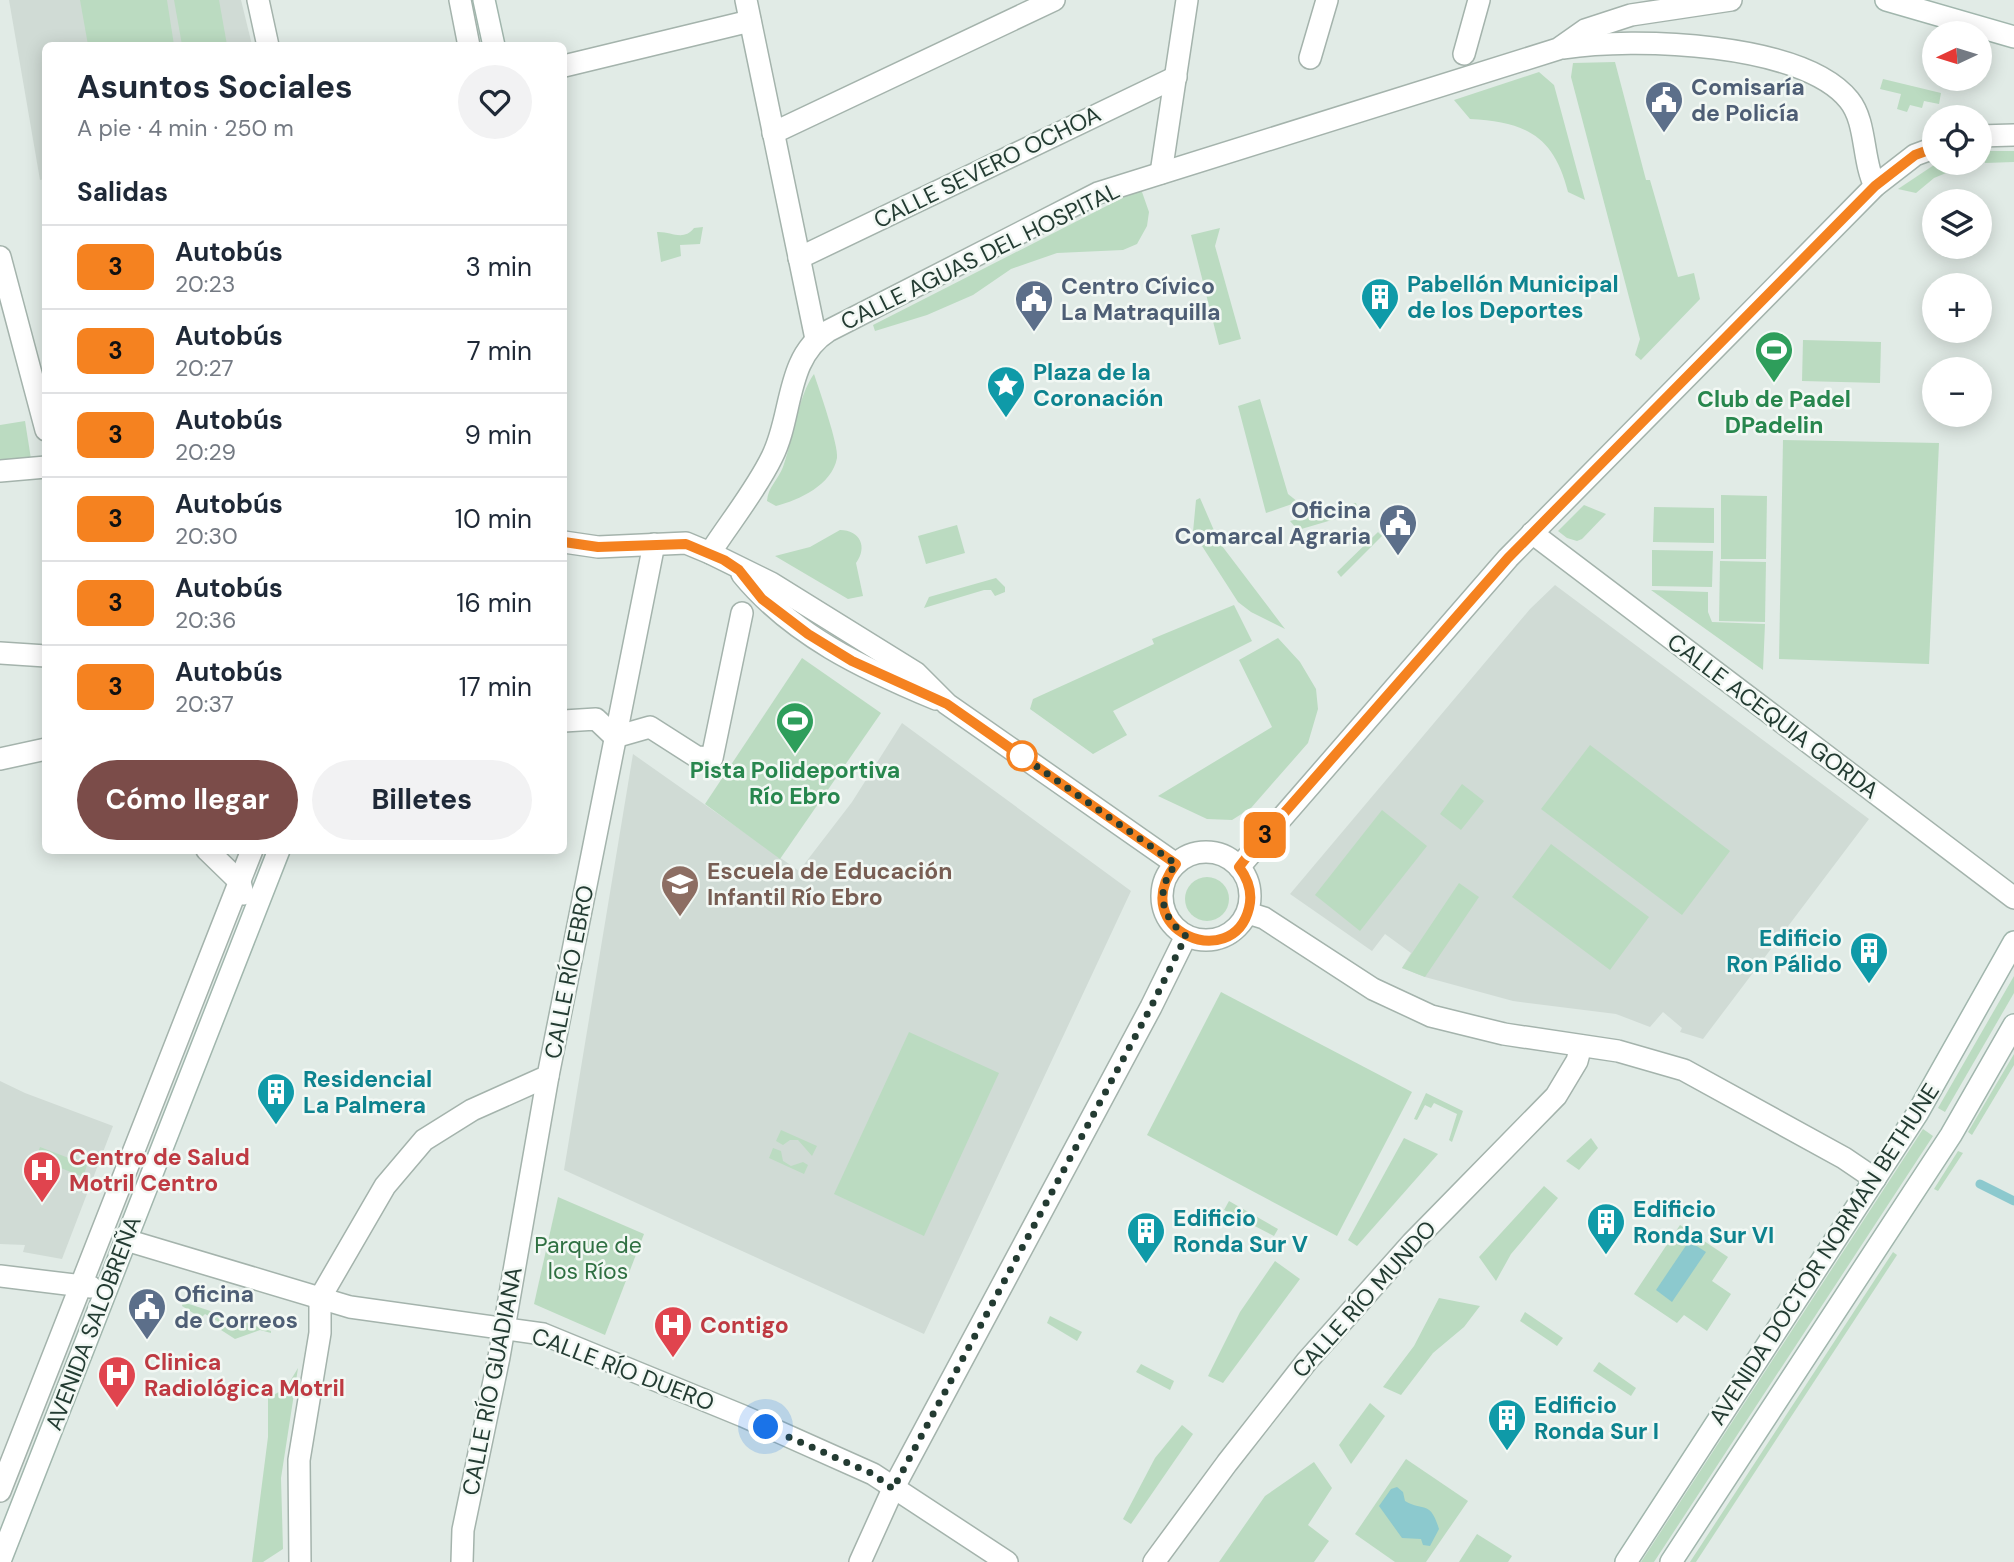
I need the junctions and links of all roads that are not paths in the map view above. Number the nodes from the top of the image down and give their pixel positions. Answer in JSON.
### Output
{"nodes":[{"id":1,"x":258,"y":0,"type":"edge"},
{"id":2,"x":460,"y":0,"type":"edge"},
{"id":3,"x":484,"y":0,"type":"edge"},
{"id":4,"x":1054,"y":0,"type":"edge"},
{"id":5,"x":1187,"y":0,"type":"edge"},
{"id":6,"x":1327,"y":0,"type":"edge"},
{"id":7,"x":1479,"y":0,"type":"edge"},
{"id":8,"x":1731,"y":0,"type":"edge"},
{"id":9,"x":1886,"y":0,"type":"edge"},
{"id":10,"x":748,"y":10,"type":"edge"},
{"id":11,"x":2014,"y":37,"type":"edge"},
{"id":12,"x":267,"y":42,"type":"edge"},
{"id":13,"x":468,"y":42,"type":"edge"},
{"id":14,"x":493,"y":42,"type":"edge"},
{"id":15,"x":1558,"y":49,"type":"junction"},
{"id":16,"x":1464,"y":54,"type":"dead end"},
{"id":17,"x":1310,"y":58,"type":"dead end"},
{"id":18,"x":567,"y":65,"type":"edge"},
{"id":19,"x":1176,"y":77,"type":"junction"},
{"id":20,"x":773,"y":133,"type":"junction"},
{"id":21,"x":2014,"y":135,"type":"edge"},
{"id":22,"x":1992,"y":136,"type":"edge"},
{"id":23,"x":1922,"y":152,"type":"edge"},
{"id":24,"x":1161,"y":173,"type":"junction"},
{"id":25,"x":1875,"y":186,"type":"junction"},
{"id":26,"x":0,"y":257,"type":"edge"},
{"id":27,"x":799,"y":258,"type":"junction"},
{"id":28,"x":816,"y":339,"type":"junction"},
{"id":29,"x":42,"y":416,"type":"edge"},
{"id":30,"x":42,"y":467,"type":"edge"},
{"id":31,"x":0,"y":471,"type":"edge"},
{"id":32,"x":1532,"y":533,"type":"junction"},
{"id":33,"x":567,"y":542,"type":"edge"},
{"id":34,"x":654,"y":544,"type":"junction"},
{"id":35,"x":710,"y":553,"type":"junction"},
{"id":36,"x":742,"y":613,"type":"dead end"},
{"id":37,"x":0,"y":653,"type":"edge"},
{"id":38,"x":42,"y":656,"type":"edge"},
{"id":39,"x":567,"y":721,"type":"edge"},
{"id":40,"x":615,"y":737,"type":"junction"},
{"id":41,"x":42,"y":750,"type":"edge"},
{"id":42,"x":0,"y":759,"type":"edge"},
{"id":43,"x":212,"y":854,"type":"edge"},
{"id":44,"x":250,"y":854,"type":"edge"},
{"id":45,"x":277,"y":854,"type":"edge"},
{"id":46,"x":1176,"y":864,"type":"junction"},
{"id":47,"x":1239,"y":867,"type":"junction"},
{"id":48,"x":240,"y":882,"type":"junction"},
{"id":49,"x":2014,"y":898,"type":"edge"},
{"id":50,"x":1248,"y":913,"type":"junction"},
{"id":51,"x":251,"y":921,"type":"junction"},
{"id":52,"x":1186,"y":936,"type":"junction"},
{"id":53,"x":2014,"y":942,"type":"edge"},
{"id":54,"x":2014,"y":1026,"type":"edge"},
{"id":55,"x":1581,"y":1046,"type":"junction"},
{"id":56,"x":548,"y":1076,"type":"junction"},
{"id":57,"x":1875,"y":1180,"type":"junction"},
{"id":58,"x":126,"y":1240,"type":"junction"},
{"id":59,"x":0,"y":1276,"type":"edge"},
{"id":60,"x":79,"y":1286,"type":"junction"},
{"id":61,"x":107,"y":1289,"type":"junction"},
{"id":62,"x":320,"y":1298,"type":"junction"},
{"id":63,"x":504,"y":1327,"type":"junction"},
{"id":64,"x":893,"y":1489,"type":"junction"},
{"id":65,"x":0,"y":1492,"type":"edge"},
{"id":66,"x":0,"y":1561,"type":"edge"},
{"id":67,"x":300,"y":1562,"type":"edge"},
{"id":68,"x":462,"y":1562,"type":"edge"},
{"id":69,"x":860,"y":1562,"type":"edge"},
{"id":70,"x":1007,"y":1562,"type":"edge"},
{"id":71,"x":1154,"y":1562,"type":"edge"},
{"id":72,"x":1626,"y":1562,"type":"edge"},
{"id":73,"x":1671,"y":1562,"type":"edge"}],
"edges":[{"from":1,"to":12,"type":"street"},
{"from":2,"to":13,"type":"street"},
{"from":3,"to":14,"type":"street"},
{"from":4,"to":20,"type":"street"},
{"from":5,"to":19,"type":"street"},
{"from":6,"to":17,"type":"street"},
{"from":7,"to":16,"type":"street"},
{"from":8,"to":15,"type":"street","name":"CALLE AGUAS DEL HOSPITAL"},
{"from":9,"to":11,"type":"street"},
{"from":10,"to":18,"type":"street"},
{"from":10,"to":20,"type":"street"},
{"from":15,"to":24,"type":"street","name":"CALLE AGUAS DEL HOSPITAL"},
{"from":15,"to":25,"type":"street","name":"CALLE AGUAS DEL HOSPITAL"},
{"from":19,"to":24,"type":"street"},
{"from":19,"to":27,"type":"street","name":"CALLE SEVERO OCHOA"},
{"from":20,"to":27,"type":"street"},
{"from":21,"to":22,"type":"street"},
{"from":23,"to":25,"type":"street"},
{"from":24,"to":28,"type":"street","name":"CALLE AGUAS DEL HOSPITAL"},
{"from":25,"to":32,"type":"street"},
{"from":26,"to":29,"type":"street"},
{"from":27,"to":28,"type":"street"},
{"from":28,"to":35,"type":"street","name":"CALLE AGUAS DEL HOSPITAL"},
{"from":30,"to":31,"type":"street"},
{"from":32,"to":47,"type":"street"},
{"from":32,"to":49,"type":"street","name":"CALLE ACEQUIA GORDA"},
{"from":33,"to":34,"type":"street"},
{"from":34,"to":35,"type":"street"},
{"from":34,"to":40,"type":"street","name":"CALLE RÍO EBRO"},
{"from":35,"to":46,"type":"street"},
{"from":36,"to":40,"type":"street"},
{"from":37,"to":38,"type":"street"},
{"from":39,"to":40,"type":"street"},
{"from":40,"to":56,"type":"street","name":"CALLE RÍO EBRO"},
{"from":41,"to":42,"type":"street"},
{"from":43,"to":48,"type":"street"},
{"from":44,"to":48,"type":"street","name":"AVENIDA SALOBREÑA"},
{"from":45,"to":51,"type":"street","name":"AVENIDA SALOBREÑA"},
{"from":46,"to":47,"type":"street"},
{"from":46,"to":52,"type":"street"},
{"from":47,"to":50,"type":"street"},
{"from":48,"to":51,"type":"street"},
{"from":48,"to":60,"type":"street","name":"AVENIDA SALOBREÑA"},
{"from":50,"to":52,"type":"street"},
{"from":50,"to":55,"type":"street"},
{"from":51,"to":58,"type":"street","name":"AVENIDA SALOBREÑA"},
{"from":52,"to":64,"type":"street"},
{"from":53,"to":57,"type":"street","name":"AVENIDA DOCTOR NORMAN BETHUNE"},
{"from":54,"to":73,"type":"street","name":"AVENIDA DOCTOR NORMAN BETHUNE"},
{"from":55,"to":57,"type":"street"},
{"from":55,"to":71,"type":"street","name":"CALLE RÍO MUNDO"},
{"from":56,"to":62,"type":"street","name":"CALLE RÍO EBRO"},
{"from":56,"to":63,"type":"street","name":"CALLE RÍO GUADIANA"},
{"from":57,"to":72,"type":"street","name":"AVENIDA DOCTOR NORMAN BETHUNE"},
{"from":58,"to":61,"type":"street","name":"AVENIDA SALOBREÑA"},
{"from":58,"to":62,"type":"street","name":"CALLE RÍO DUERO"},
{"from":59,"to":60,"type":"street"},
{"from":60,"to":61,"type":"street"},
{"from":60,"to":65,"type":"street","name":"AVENIDA SALOBREÑA"},
{"from":61,"to":66,"type":"street","name":"AVENIDA SALOBREÑA"},
{"from":62,"to":63,"type":"street","name":"CALLE RÍO DUERO"},
{"from":62,"to":67,"type":"street"},
{"from":63,"to":64,"type":"street","name":"CALLE RÍO DUERO"},
{"from":63,"to":68,"type":"street","name":"CALLE RÍO GUADIANA"},
{"from":64,"to":69,"type":"street"},
{"from":64,"to":70,"type":"street","name":"CALLE RÍO DUERO"}]}
